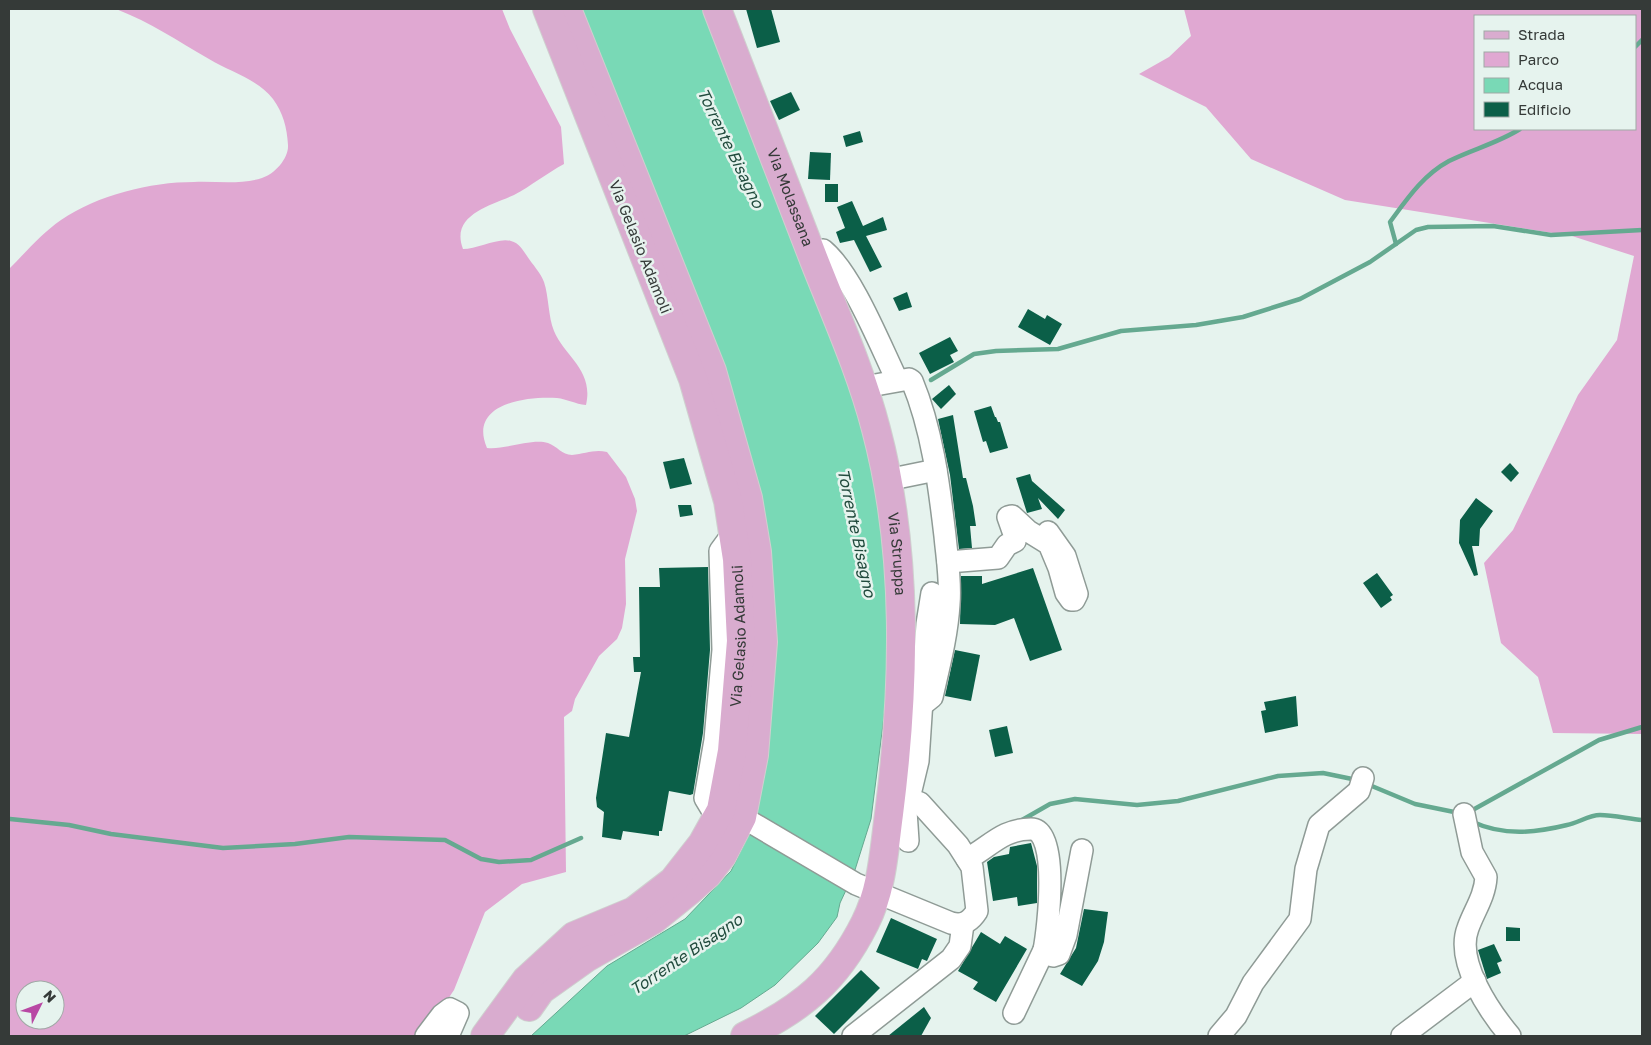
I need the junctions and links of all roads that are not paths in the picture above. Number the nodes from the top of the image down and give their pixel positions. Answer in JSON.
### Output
{"nodes":[{"id":1,"x":547,"y":9,"type":"edge"},
{"id":2,"x":567,"y":9,"type":"edge"},
{"id":3,"x":717,"y":9,"type":"edge"},
{"id":4,"x":811,"y":252,"type":"junction"},
{"id":5,"x":897,"y":380,"type":"junction"},
{"id":6,"x":864,"y":387,"type":"junction"},
{"id":7,"x":936,"y":470,"type":"junction"},
{"id":8,"x":887,"y":480,"type":"junction"},
{"id":9,"x":1048,"y":532,"type":"dead end"},
{"id":10,"x":730,"y":536,"type":"dead end"},
{"id":11,"x":948,"y":564,"type":"junction"},
{"id":12,"x":996,"y":567,"type":"dead end"},
{"id":13,"x":940,"y":598,"type":"junction"},
{"id":14,"x":918,"y":711,"type":"junction"},
{"id":15,"x":1362,"y":783,"type":"dead end"},
{"id":16,"x":901,"y":795,"type":"junction"},
{"id":17,"x":1464,"y":816,"type":"dead end"},
{"id":18,"x":735,"y":818,"type":"junction"},
{"id":19,"x":908,"y":841,"type":"dead end"},
{"id":20,"x":1082,"y":850,"type":"dead end"},
{"id":21,"x":967,"y":859,"type":"junction"},
{"id":22,"x":866,"y":888,"type":"junction"},
{"id":23,"x":963,"y":924,"type":"junction"},
{"id":24,"x":1044,"y":950,"type":"junction"},
{"id":25,"x":1475,"y":981,"type":"junction"},
{"id":26,"x":1014,"y":1013,"type":"dead end"},
{"id":27,"x":426,"y":1036,"type":"edge"},
{"id":28,"x":448,"y":1036,"type":"edge"},
{"id":29,"x":485,"y":1036,"type":"edge"},
{"id":30,"x":508,"y":1036,"type":"edge"},
{"id":31,"x":745,"y":1036,"type":"edge"},
{"id":32,"x":853,"y":1036,"type":"edge"},
{"id":33,"x":1219,"y":1036,"type":"edge"},
{"id":34,"x":1402,"y":1036,"type":"edge"},
{"id":35,"x":1510,"y":1036,"type":"edge"}],
"edges":[{"from":1,"to":18,"type":"main road","name":"Via Gelasio Adamoli"},
{"from":2,"to":18,"type":"main road","name":"Via Gelasio Adamoli"},
{"from":3,"to":4,"type":"main road","name":"Via Molassana"},
{"from":4,"to":5,"type":"street"},
{"from":4,"to":6,"type":"main road","name":"Via Molassana"},
{"from":5,"to":6,"type":"street"},
{"from":5,"to":7,"type":"street"},
{"from":6,"to":8,"type":"main road","name":"Via Struppa"},
{"from":7,"to":8,"type":"street"},
{"from":7,"to":11,"type":"street"},
{"from":8,"to":14,"type":"main road","name":"Via Struppa"},
{"from":9,"to":11,"type":"street"},
{"from":10,"to":18,"type":"street"},
{"from":11,"to":12,"type":"street"},
{"from":11,"to":13,"type":"street"},
{"from":13,"to":14,"type":"street","name":"Via Struppa"},
{"from":13,"to":14,"type":"street"},
{"from":14,"to":16,"type":"main road","name":"Via Struppa"},
{"from":15,"to":33,"type":"street"},
{"from":16,"to":19,"type":"street","name":"Via Struppa"},
{"from":16,"to":21,"type":"street"},
{"from":16,"to":22,"type":"main road","name":"Via Struppa"},
{"from":17,"to":25,"type":"street"},
{"from":18,"to":22,"type":"street"},
{"from":18,"to":29,"type":"main road","name":"Via Gelasio Adamoli"},
{"from":18,"to":30,"type":"main road","name":"Via Gelasio Adamoli"},
{"from":20,"to":24,"type":"street"},
{"from":21,"to":23,"type":"street"},
{"from":21,"to":24,"type":"street"},
{"from":22,"to":23,"type":"street"},
{"from":22,"to":31,"type":"main road","name":"Via Struppa"},
{"from":23,"to":32,"type":"street"},
{"from":24,"to":26,"type":"street"},
{"from":25,"to":34,"type":"street"},
{"from":25,"to":35,"type":"street"},
{"from":27,"to":28,"type":"street"}]}
